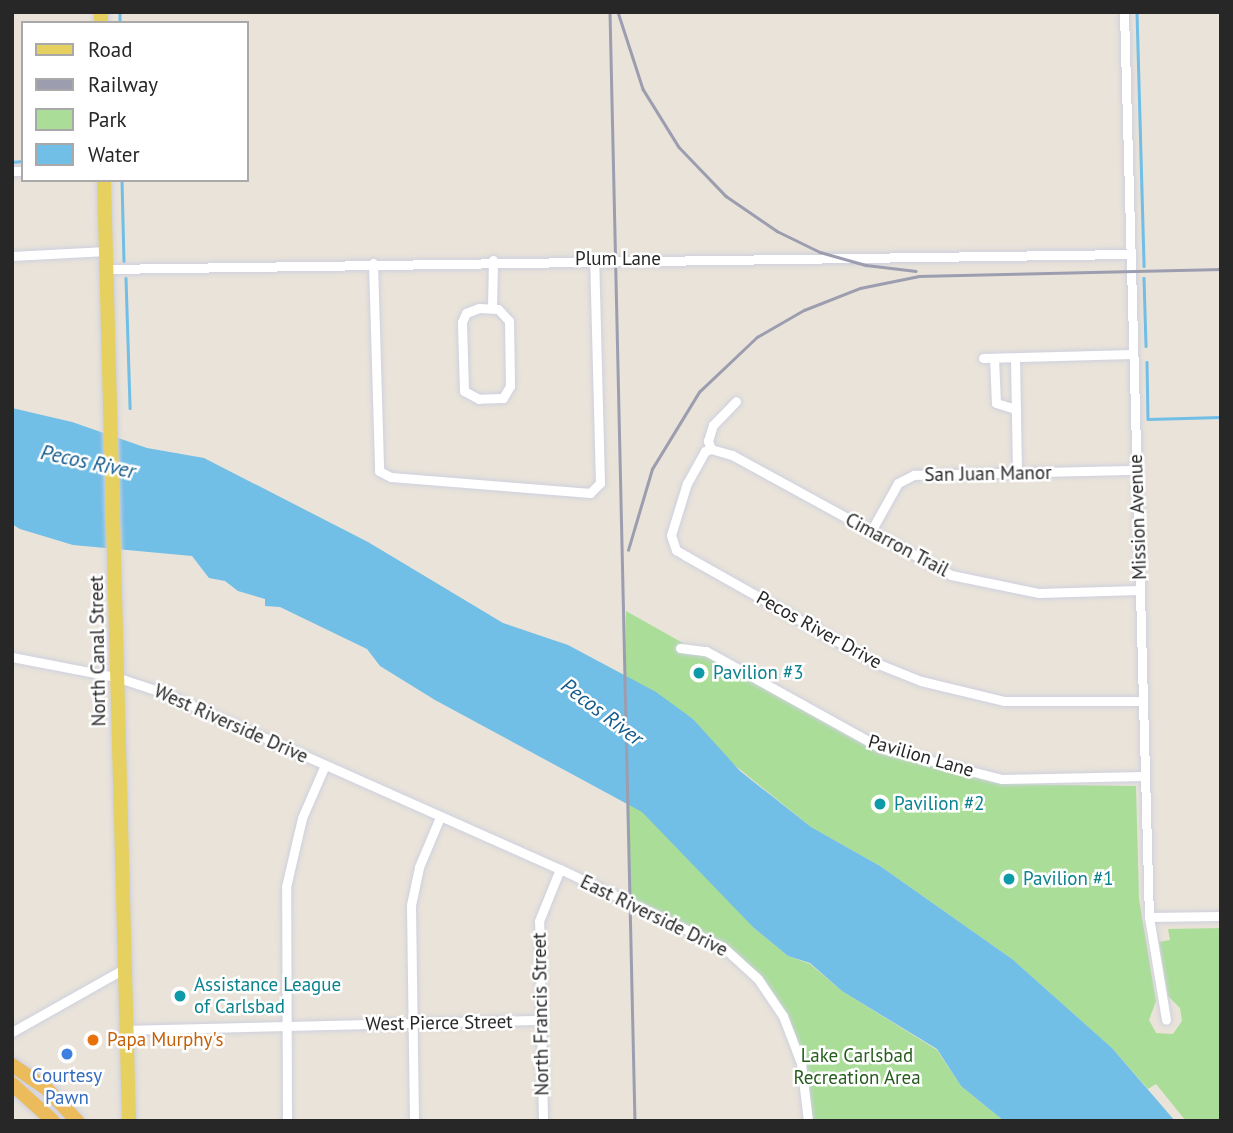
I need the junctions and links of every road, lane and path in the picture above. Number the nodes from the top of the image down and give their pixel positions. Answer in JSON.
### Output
{"nodes":[{"id":1,"x":1124,"y":12,"type":"edge"},
{"id":2,"x":104,"y":182,"type":"edge"},
{"id":3,"x":106,"y":251,"type":"junction"},
{"id":4,"x":1130,"y":254,"type":"junction"},
{"id":5,"x":12,"y":256,"type":"edge"},
{"id":6,"x":594,"y":259,"type":"junction"},
{"id":7,"x":493,"y":260,"type":"junction"},
{"id":8,"x":373,"y":263,"type":"junction"},
{"id":9,"x":106,"y":269,"type":"junction"},
{"id":10,"x":492,"y":307,"type":"junction"},
{"id":11,"x":1133,"y":354,"type":"junction"},
{"id":12,"x":983,"y":358,"type":"dead end"},
{"id":13,"x":994,"y":358,"type":"junction"},
{"id":14,"x":1015,"y":358,"type":"junction"},
{"id":15,"x":736,"y":401,"type":"dead end"},
{"id":16,"x":1016,"y":409,"type":"junction"},
{"id":17,"x":711,"y":449,"type":"junction"},
{"id":18,"x":1136,"y":470,"type":"junction"},
{"id":19,"x":1017,"y":473,"type":"junction"},
{"id":20,"x":870,"y":533,"type":"junction"},
{"id":21,"x":1139,"y":590,"type":"junction"},
{"id":22,"x":680,"y":648,"type":"dead end"},
{"id":23,"x":12,"y":657,"type":"edge"},
{"id":24,"x":116,"y":677,"type":"junction"},
{"id":25,"x":1142,"y":701,"type":"junction"},
{"id":26,"x":325,"y":765,"type":"junction"},
{"id":27,"x":1144,"y":776,"type":"junction"},
{"id":28,"x":440,"y":817,"type":"junction"},
{"id":29,"x":559,"y":869,"type":"junction"},
{"id":30,"x":1221,"y":916,"type":"edge"},
{"id":31,"x":1149,"y":917,"type":"junction"},
{"id":32,"x":124,"y":969,"type":"junction"},
{"id":33,"x":540,"y":1020,"type":"junction"},
{"id":34,"x":1166,"y":1020,"type":"dead end"},
{"id":35,"x":412,"y":1023,"type":"junction"},
{"id":36,"x":285,"y":1027,"type":"junction"},
{"id":37,"x":127,"y":1030,"type":"junction"},
{"id":38,"x":13,"y":1031,"type":"edge"},
{"id":39,"x":12,"y":1065,"type":"edge"},
{"id":40,"x":12,"y":1084,"type":"edge"},
{"id":41,"x":806,"y":1120,"type":"edge"},
{"id":42,"x":53,"y":1121,"type":"edge"},
{"id":43,"x":77,"y":1121,"type":"edge"},
{"id":44,"x":129,"y":1121,"type":"edge"},
{"id":45,"x":287,"y":1121,"type":"edge"},
{"id":46,"x":414,"y":1121,"type":"edge"},
{"id":47,"x":543,"y":1121,"type":"edge"}],
"edges":[{"from":1,"to":4,"type":"street","name":"Mission Avenue"},
{"from":2,"to":3,"type":"main road","name":"North Canal Street"},
{"from":3,"to":5,"type":"street"},
{"from":3,"to":9,"type":"main road","name":"North Canal Street"},
{"from":4,"to":6,"type":"street","name":"Plum Lane"},
{"from":4,"to":11,"type":"street","name":"Mission Avenue"},
{"from":6,"to":7,"type":"street","name":"Plum Lane"},
{"from":6,"to":8,"type":"street"},
{"from":7,"to":8,"type":"street","name":"Plum Lane"},
{"from":7,"to":10,"type":"street"},
{"from":8,"to":9,"type":"street","name":"Plum Lane"},
{"from":9,"to":24,"type":"main road","name":"North Canal Street"},
{"from":10,"to":10,"type":"street"},
{"from":11,"to":14,"type":"street"},
{"from":11,"to":18,"type":"street","name":"Mission Avenue"},
{"from":12,"to":13,"type":"street"},
{"from":13,"to":14,"type":"street"},
{"from":13,"to":16,"type":"street"},
{"from":14,"to":16,"type":"street"},
{"from":15,"to":17,"type":"street","name":"Pecos River Drive"},
{"from":16,"to":19,"type":"street"},
{"from":17,"to":20,"type":"street","name":"Cimarron Trail"},
{"from":17,"to":25,"type":"street","name":"Pecos River Drive"},
{"from":18,"to":19,"type":"street","name":"San Juan Manor"},
{"from":18,"to":21,"type":"street","name":"Mission Avenue"},
{"from":19,"to":20,"type":"street","name":"San Juan Manor"},
{"from":20,"to":21,"type":"street","name":"Cimarron Trail"},
{"from":21,"to":25,"type":"street","name":"Mission Avenue"},
{"from":22,"to":27,"type":"street","name":"Pavilion Lane"},
{"from":23,"to":24,"type":"street","name":"West Riverside Drive"},
{"from":24,"to":26,"type":"street","name":"West Riverside Drive"},
{"from":24,"to":32,"type":"main road","name":"North Canal Street"},
{"from":25,"to":27,"type":"street","name":"Mission Avenue"},
{"from":26,"to":28,"type":"street","name":"West Riverside Drive"},
{"from":26,"to":36,"type":"street"},
{"from":27,"to":31,"type":"street","name":"Mission Avenue"},
{"from":28,"to":29,"type":"street","name":"East Riverside Drive"},
{"from":28,"to":35,"type":"street"},
{"from":29,"to":33,"type":"street","name":"North Francis Street"},
{"from":29,"to":41,"type":"street","name":"East Riverside Drive"},
{"from":30,"to":31,"type":"street"},
{"from":31,"to":34,"type":"street","name":"Mission Avenue"},
{"from":32,"to":37,"type":"main road","name":"North Canal Street"},
{"from":32,"to":38,"type":"street"},
{"from":33,"to":35,"type":"street","name":"West Pierce Street"},
{"from":33,"to":47,"type":"street","name":"North Francis Street"},
{"from":35,"to":36,"type":"street","name":"West Pierce Street"},
{"from":35,"to":46,"type":"street"},
{"from":36,"to":37,"type":"street","name":"West Pierce Street"},
{"from":36,"to":45,"type":"street"},
{"from":37,"to":44,"type":"main road","name":"North Canal Street"},
{"from":39,"to":43,"type":"highway"},
{"from":40,"to":42,"type":"highway"}]}
